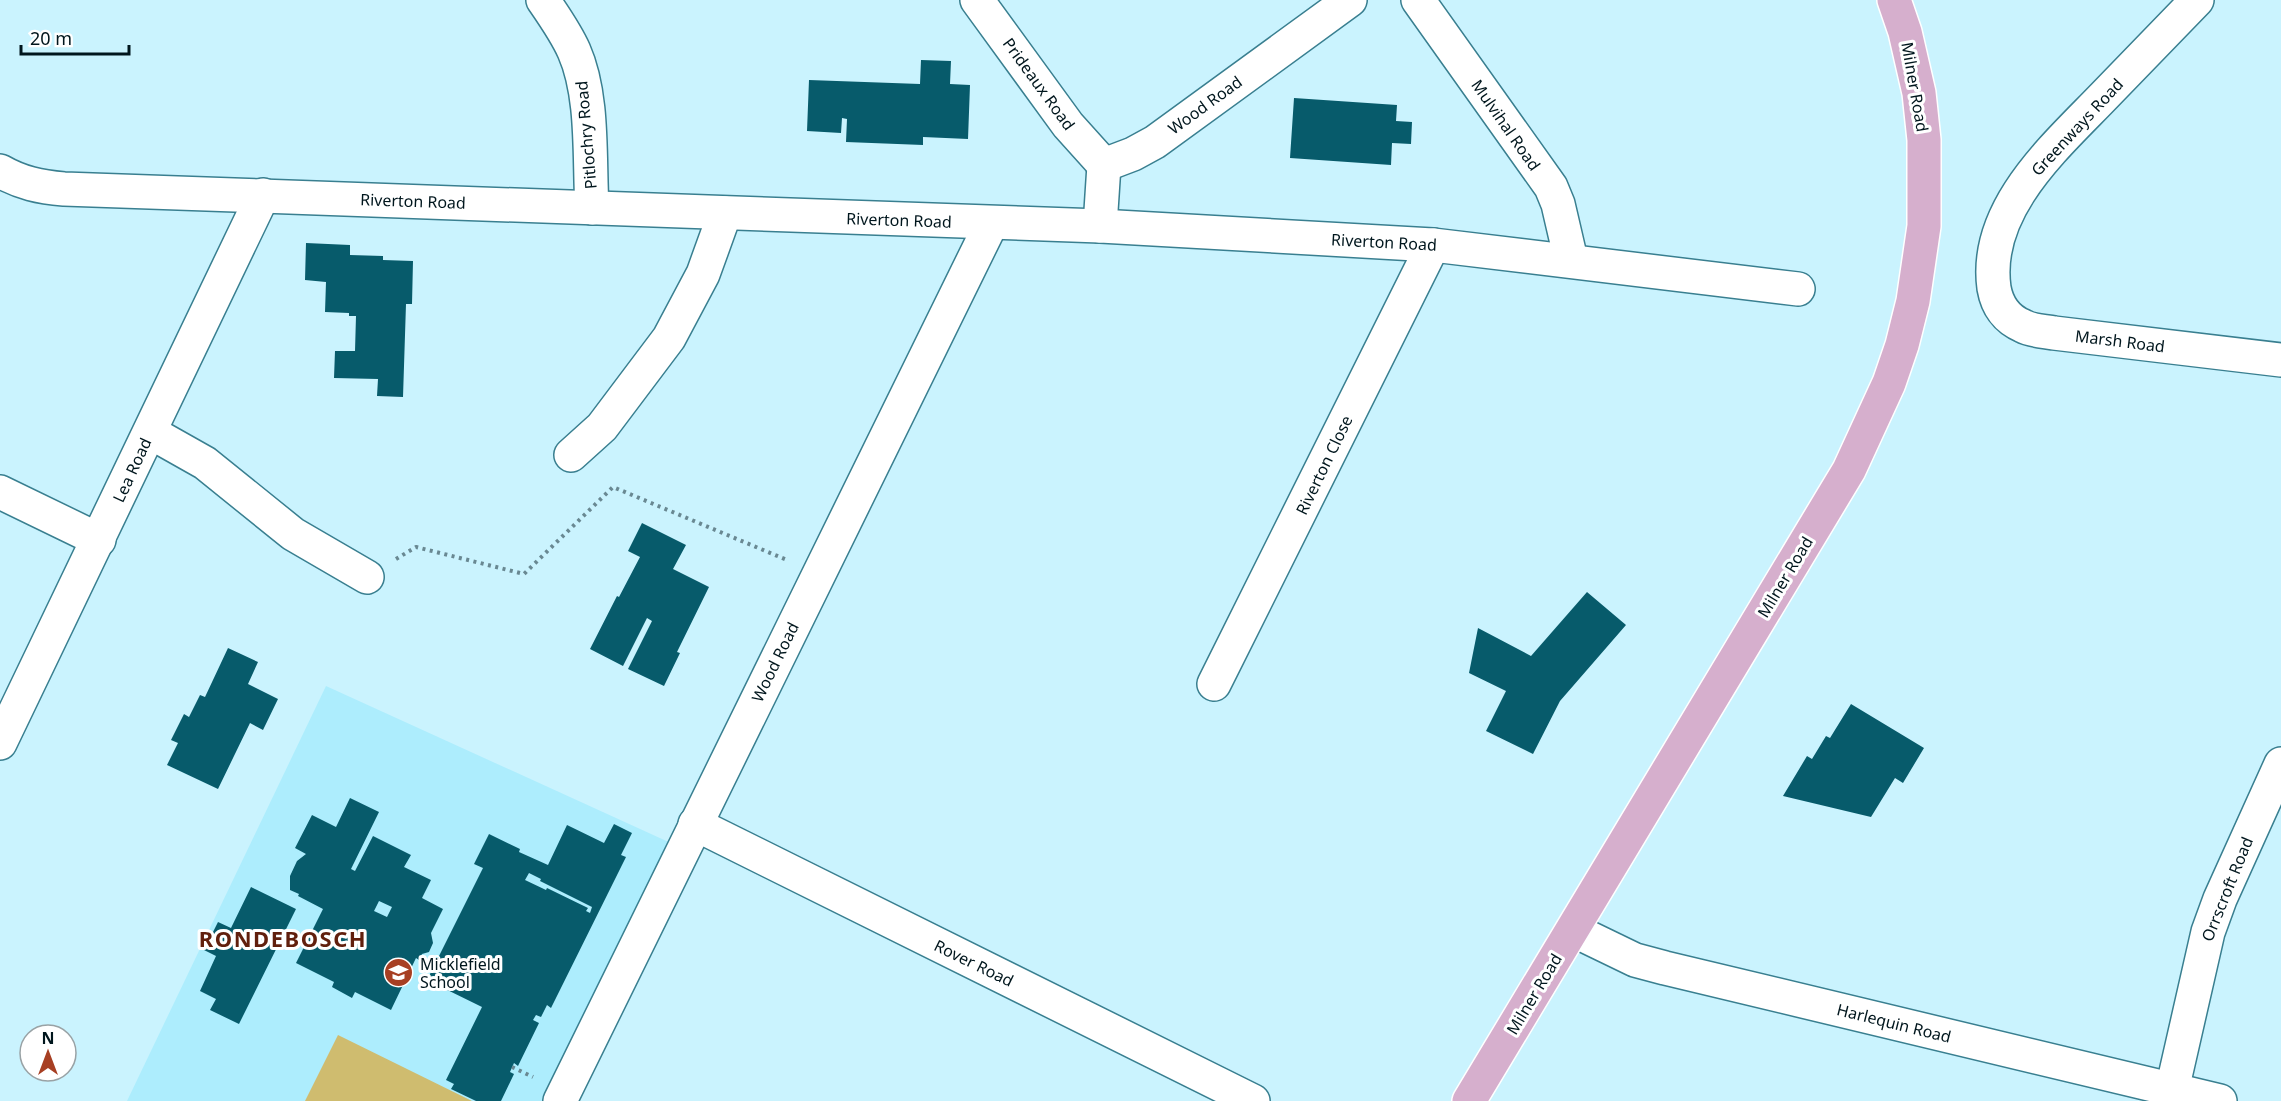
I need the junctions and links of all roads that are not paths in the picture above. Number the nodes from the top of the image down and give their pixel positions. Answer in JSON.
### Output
{"nodes":[{"id":1,"x":543,"y":0,"type":"edge"},
{"id":2,"x":977,"y":0,"type":"edge"},
{"id":3,"x":1350,"y":0,"type":"edge"},
{"id":4,"x":1418,"y":0,"type":"edge"},
{"id":5,"x":1894,"y":0,"type":"edge"},
{"id":6,"x":2197,"y":0,"type":"edge"},
{"id":7,"x":1104,"y":165,"type":"junction"},
{"id":8,"x":0,"y":171,"type":"edge"},
{"id":9,"x":263,"y":195,"type":"junction"},
{"id":10,"x":592,"y":208,"type":"junction"},
{"id":11,"x":725,"y":213,"type":"junction"},
{"id":12,"x":991,"y":224,"type":"junction"},
{"id":13,"x":1100,"y":226,"type":"junction"},
{"id":14,"x":1433,"y":245,"type":"junction"},
{"id":15,"x":1571,"y":260,"type":"junction"},
{"id":16,"x":1993,"y":275,"type":"joint"},
{"id":17,"x":1798,"y":289,"type":"dead end"},
{"id":18,"x":2281,"y":360,"type":"edge"},
{"id":19,"x":150,"y":432,"type":"junction"},
{"id":20,"x":571,"y":455,"type":"dead end"},
{"id":21,"x":0,"y":492,"type":"edge"},
{"id":22,"x":99,"y":540,"type":"junction"},
{"id":23,"x":367,"y":577,"type":"road end"},
{"id":24,"x":1214,"y":684,"type":"dead end"},
{"id":25,"x":0,"y":743,"type":"edge"},
{"id":26,"x":2281,"y":764,"type":"edge"},
{"id":27,"x":695,"y":824,"type":"junction"},
{"id":28,"x":1573,"y":930,"type":"junction"},
{"id":29,"x":2172,"y":1090,"type":"junction"},
{"id":30,"x":560,"y":1101,"type":"edge"},
{"id":31,"x":1253,"y":1101,"type":"edge"},
{"id":32,"x":1468,"y":1101,"type":"edge"},
{"id":33,"x":2220,"y":1101,"type":"edge"}],
"edges":[{"from":1,"to":10,"type":"street","name":"Pitlochry Road"},
{"from":2,"to":7,"type":"street","name":"Prideaux Road"},
{"from":3,"to":7,"type":"street","name":"Wood Road"},
{"from":4,"to":15,"type":"street","name":"Mulvihal Road"},
{"from":5,"to":28,"type":"main road","name":"Milner Road"},
{"from":6,"to":16,"type":"street","name":"Greenways Road"},
{"from":7,"to":13,"type":"street"},
{"from":8,"to":9,"type":"street","name":"Riverton Road"},
{"from":9,"to":10,"type":"street","name":"Riverton Road"},
{"from":9,"to":19,"type":"street","name":"Lea Road"},
{"from":10,"to":11,"type":"street","name":"Riverton Road"},
{"from":11,"to":12,"type":"street","name":"Riverton Road"},
{"from":11,"to":20,"type":"street"},
{"from":12,"to":13,"type":"street","name":"Riverton Road"},
{"from":12,"to":27,"type":"street","name":"Wood Road"},
{"from":13,"to":14,"type":"street","name":"Riverton Road"},
{"from":14,"to":15,"type":"street","name":"Riverton Road"},
{"from":14,"to":24,"type":"street","name":"Riverton Close"},
{"from":15,"to":17,"type":"street","name":"Riverton Road"},
{"from":16,"to":18,"type":"street","name":"Marsh Road"},
{"from":19,"to":22,"type":"street","name":"Lea Road"},
{"from":19,"to":23,"type":"street"},
{"from":21,"to":22,"type":"street"},
{"from":22,"to":25,"type":"street","name":"Lea Road"},
{"from":26,"to":29,"type":"street","name":"Orrscroft Road"},
{"from":27,"to":30,"type":"street","name":"Wood Road"},
{"from":27,"to":31,"type":"street","name":"Rover Road"},
{"from":28,"to":29,"type":"street","name":"Harlequin Road"},
{"from":28,"to":32,"type":"main road","name":"Milner Road"},
{"from":29,"to":33,"type":"street","name":"Harlequin Road"}]}
